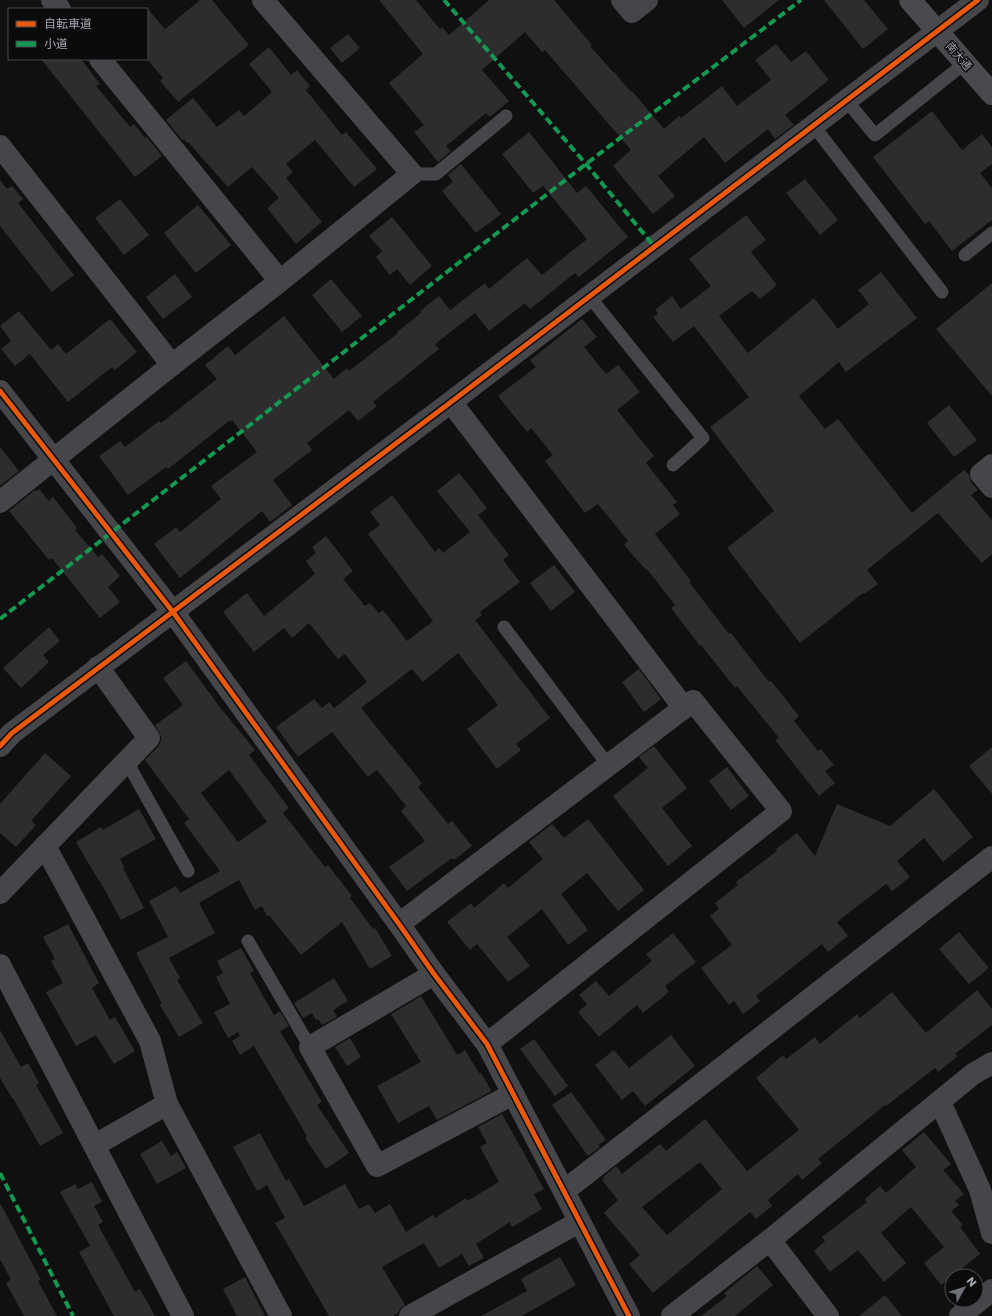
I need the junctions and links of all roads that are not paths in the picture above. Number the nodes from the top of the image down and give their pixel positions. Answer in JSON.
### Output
{"nodes":[{"id":1,"x":52,"y":0,"type":"edge"},
{"id":2,"x":262,"y":0,"type":"edge"},
{"id":3,"x":622,"y":0,"type":"edge"},
{"id":4,"x":647,"y":0,"type":"edge"},
{"id":5,"x":910,"y":0,"type":"edge"},
{"id":6,"x":978,"y":0,"type":"edge"},
{"id":7,"x":59,"y":8,"type":"edge"},
{"id":8,"x":936,"y":31,"type":"junction"},
{"id":9,"x":101,"y":60,"type":"edge"},
{"id":10,"x":965,"y":63,"type":"junction"},
{"id":11,"x":992,"y":94,"type":"edge"},
{"id":12,"x":846,"y":100,"type":"junction"},
{"id":13,"x":506,"y":116,"type":"dead end"},
{"id":14,"x":813,"y":125,"type":"junction"},
{"id":15,"x":0,"y":146,"type":"edge"},
{"id":16,"x":412,"y":174,"type":"junction"},
{"id":17,"x":992,"y":233,"type":"edge"},
{"id":18,"x":965,"y":255,"type":"dead end"},
{"id":19,"x":280,"y":281,"type":"junction"},
{"id":20,"x":942,"y":292,"type":"dead end"},
{"id":21,"x":589,"y":296,"type":"junction"},
{"id":22,"x":172,"y":365,"type":"junction"},
{"id":23,"x":0,"y":391,"type":"edge"},
{"id":24,"x":451,"y":402,"type":"junction"},
{"id":25,"x":54,"y":460,"type":"junction"},
{"id":26,"x":673,"y":465,"type":"dead end"},
{"id":27,"x":992,"y":465,"type":"edge"},
{"id":28,"x":992,"y":487,"type":"edge"},
{"id":29,"x":0,"y":502,"type":"edge"},
{"id":30,"x":173,"y":612,"type":"junction"},
{"id":31,"x":504,"y":627,"type":"dead end"},
{"id":32,"x":98,"y":667,"type":"junction"},
{"id":33,"x":684,"y":708,"type":"junction"},
{"id":34,"x":0,"y":746,"type":"edge"},
{"id":35,"x":127,"y":762,"type":"junction"},
{"id":36,"x":608,"y":765,"type":"junction"},
{"id":37,"x":45,"y":846,"type":"junction"},
{"id":38,"x":992,"y":857,"type":"edge"},
{"id":39,"x":188,"y":871,"type":"dead end"},
{"id":40,"x":0,"y":893,"type":"edge"},
{"id":41,"x":399,"y":924,"type":"junction"},
{"id":42,"x":248,"y":941,"type":"dead end"},
{"id":43,"x":0,"y":965,"type":"edge"},
{"id":44,"x":434,"y":974,"type":"junction"},
{"id":45,"x":487,"y":1044,"type":"junction"},
{"id":46,"x":310,"y":1047,"type":"junction"},
{"id":47,"x":992,"y":1063,"type":"edge"},
{"id":48,"x":513,"y":1094,"type":"junction"},
{"id":49,"x":940,"y":1102,"type":"junction"},
{"id":50,"x":167,"y":1104,"type":"junction"},
{"id":51,"x":95,"y":1145,"type":"junction"},
{"id":52,"x":564,"y":1191,"type":"junction"},
{"id":53,"x":579,"y":1222,"type":"junction"},
{"id":54,"x":992,"y":1233,"type":"edge"},
{"id":55,"x":770,"y":1240,"type":"junction"},
{"id":56,"x":992,"y":1290,"type":"edge"},
{"id":57,"x":183,"y":1316,"type":"edge"},
{"id":58,"x":280,"y":1316,"type":"edge"},
{"id":59,"x":410,"y":1316,"type":"edge"},
{"id":60,"x":629,"y":1316,"type":"edge"},
{"id":61,"x":672,"y":1316,"type":"edge"},
{"id":62,"x":828,"y":1316,"type":"edge"},
{"id":63,"x":960,"y":1316,"type":"edge"}],
"edges":[{"from":1,"to":7,"type":"street"},
{"from":2,"to":16,"type":"street"},
{"from":3,"to":4,"type":"street"},
{"from":5,"to":8,"type":"street","name":"南大通"},
{"from":6,"to":8,"type":"street"},
{"from":8,"to":10,"type":"street","name":"南大通"},
{"from":8,"to":12,"type":"street"},
{"from":9,"to":19,"type":"street"},
{"from":10,"to":11,"type":"street","name":"南大通"},
{"from":10,"to":12,"type":"lane"},
{"from":12,"to":14,"type":"street"},
{"from":13,"to":16,"type":"lane"},
{"from":14,"to":20,"type":"lane"},
{"from":14,"to":21,"type":"street"},
{"from":15,"to":22,"type":"street"},
{"from":16,"to":19,"type":"street"},
{"from":17,"to":18,"type":"lane"},
{"from":19,"to":22,"type":"street"},
{"from":21,"to":24,"type":"street"},
{"from":21,"to":26,"type":"lane"},
{"from":22,"to":25,"type":"street"},
{"from":23,"to":25,"type":"street"},
{"from":24,"to":30,"type":"street"},
{"from":24,"to":33,"type":"street"},
{"from":25,"to":29,"type":"street"},
{"from":25,"to":30,"type":"street"},
{"from":27,"to":28,"type":"street"},
{"from":30,"to":32,"type":"street"},
{"from":30,"to":41,"type":"street"},
{"from":31,"to":36,"type":"lane"},
{"from":32,"to":34,"type":"street"},
{"from":32,"to":35,"type":"street"},
{"from":33,"to":36,"type":"street"},
{"from":33,"to":45,"type":"street"},
{"from":35,"to":37,"type":"street"},
{"from":35,"to":39,"type":"lane"},
{"from":36,"to":41,"type":"street"},
{"from":37,"to":40,"type":"street"},
{"from":37,"to":50,"type":"street"},
{"from":38,"to":52,"type":"street"},
{"from":41,"to":44,"type":"street"},
{"from":42,"to":46,"type":"lane"},
{"from":43,"to":51,"type":"street"},
{"from":44,"to":45,"type":"street"},
{"from":44,"to":46,"type":"street"},
{"from":45,"to":48,"type":"street"},
{"from":46,"to":48,"type":"street"},
{"from":47,"to":49,"type":"street"},
{"from":48,"to":52,"type":"street"},
{"from":49,"to":54,"type":"street"},
{"from":49,"to":55,"type":"street"},
{"from":50,"to":51,"type":"street"},
{"from":50,"to":58,"type":"street"},
{"from":51,"to":57,"type":"street"},
{"from":52,"to":53,"type":"street"},
{"from":53,"to":59,"type":"street"},
{"from":53,"to":60,"type":"street"},
{"from":55,"to":61,"type":"street"},
{"from":55,"to":62,"type":"street"},
{"from":56,"to":63,"type":"street"}]}
